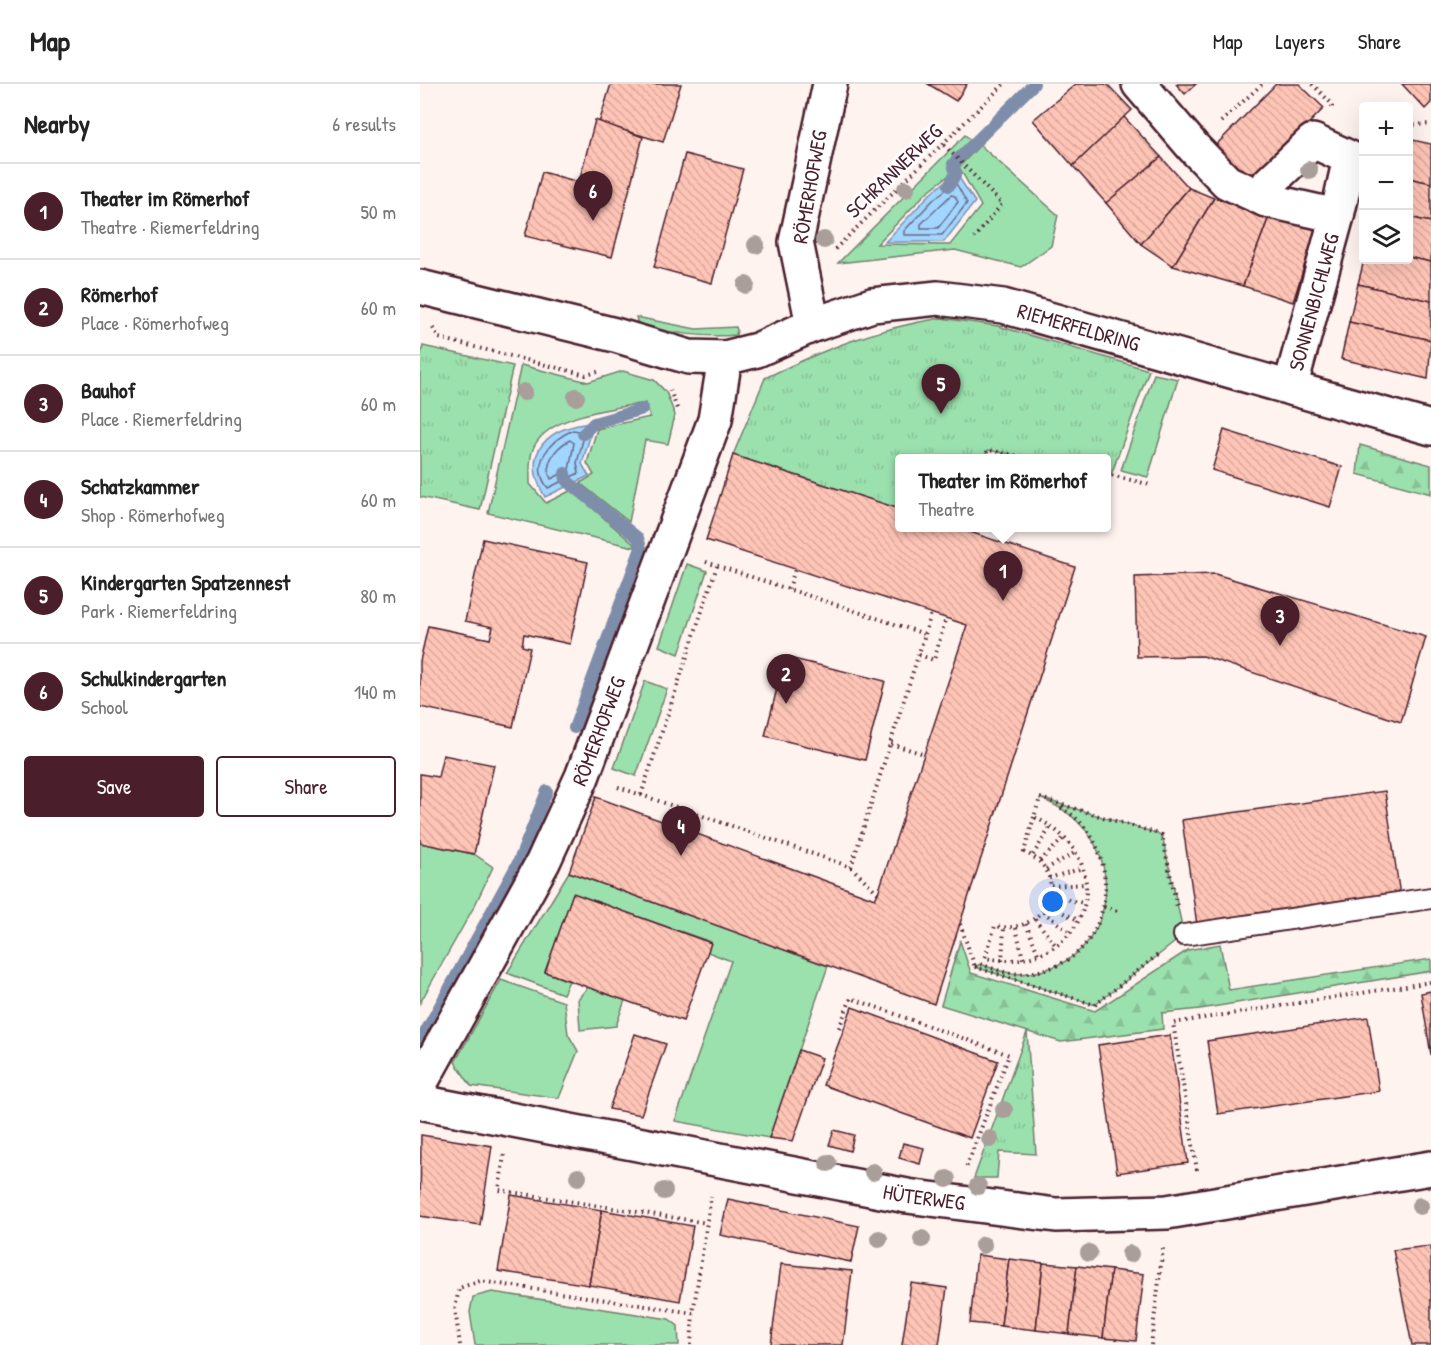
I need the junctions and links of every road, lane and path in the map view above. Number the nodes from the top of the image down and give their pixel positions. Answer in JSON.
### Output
{"nodes":[{"id":1,"x":830,"y":84,"type":"edge"},
{"id":2,"x":1004,"y":84,"type":"edge"},
{"id":3,"x":1139,"y":84,"type":"edge"},
{"id":4,"x":1262,"y":84,"type":"edge"},
{"id":5,"x":1431,"y":124,"type":"edge"},
{"id":6,"x":1413,"y":125,"type":"edge"},
{"id":7,"x":943,"y":145,"type":"junction"},
{"id":8,"x":1194,"y":148,"type":"junction"},
{"id":9,"x":1266,"y":200,"type":"junction"},
{"id":10,"x":1337,"y":216,"type":"junction"},
{"id":11,"x":974,"y":238,"type":"dead end"},
{"id":12,"x":805,"y":280,"type":"junction"},
{"id":13,"x":420,"y":287,"type":"edge"},
{"id":14,"x":429,"y":322,"type":"dead end"},
{"id":15,"x":813,"y":325,"type":"junction"},
{"id":16,"x":724,"y":358,"type":"junction"},
{"id":17,"x":605,"y":370,"type":"dead end"},
{"id":18,"x":665,"y":382,"type":"dead end"},
{"id":19,"x":1290,"y":388,"type":"junction"},
{"id":20,"x":677,"y":422,"type":"dead end"},
{"id":21,"x":1431,"y":428,"type":"edge"},
{"id":22,"x":986,"y":454,"type":"edge"},
{"id":23,"x":1006,"y":454,"type":"edge"},
{"id":24,"x":1111,"y":475,"type":"edge"},
{"id":25,"x":1152,"y":485,"type":"dead end"},
{"id":26,"x":699,"y":560,"type":"dead end"},
{"id":27,"x":717,"y":566,"type":"junction"},
{"id":28,"x":795,"y":569,"type":"dead end"},
{"id":29,"x":789,"y":590,"type":"junction"},
{"id":30,"x":931,"y":613,"type":"dead end"},
{"id":31,"x":946,"y":618,"type":"dead end"},
{"id":32,"x":924,"y":634,"type":"junction"},
{"id":33,"x":918,"y":655,"type":"junction"},
{"id":34,"x":891,"y":744,"type":"junction"},
{"id":35,"x":924,"y":754,"type":"dead end"},
{"id":36,"x":582,"y":777,"type":"junction"},
{"id":37,"x":641,"y":795,"type":"junction"},
{"id":38,"x":1040,"y":798,"type":"junction"},
{"id":39,"x":1034,"y":818,"type":"junction"},
{"id":40,"x":1051,"y":825,"type":"junction"},
{"id":41,"x":1065,"y":837,"type":"junction"},
{"id":42,"x":1076,"y":852,"type":"junction"},
{"id":43,"x":1033,"y":855,"type":"junction"},
{"id":44,"x":1040,"y":861,"type":"junction"},
{"id":45,"x":851,"y":867,"type":"junction"},
{"id":46,"x":1083,"y":868,"type":"junction"},
{"id":47,"x":1046,"y":869,"type":"junction"},
{"id":48,"x":1049,"y":878,"type":"junction"},
{"id":49,"x":1086,"y":884,"type":"junction"},
{"id":50,"x":1050,"y":886,"type":"junction"},
{"id":51,"x":878,"y":893,"type":"dead end"},
{"id":52,"x":1050,"y":896,"type":"junction"},
{"id":53,"x":1431,"y":898,"type":"edge"},
{"id":54,"x":1084,"y":903,"type":"junction"},
{"id":55,"x":1047,"y":905,"type":"junction"},
{"id":56,"x":1104,"y":907,"type":"junction"},
{"id":57,"x":1043,"y":912,"type":"junction"},
{"id":58,"x":1120,"y":912,"type":"dead end"},
{"id":59,"x":1035,"y":919,"type":"junction"},
{"id":60,"x":1078,"y":920,"type":"junction"},
{"id":61,"x":960,"y":924,"type":"dead end"},
{"id":62,"x":1026,"y":924,"type":"junction"},
{"id":63,"x":1004,"y":928,"type":"junction"},
{"id":64,"x":1016,"y":928,"type":"junction"},
{"id":65,"x":1071,"y":933,"type":"junction"},
{"id":66,"x":1184,"y":935,"type":"junction"},
{"id":67,"x":1057,"y":947,"type":"junction"},
{"id":68,"x":1039,"y":956,"type":"junction"},
{"id":69,"x":1023,"y":959,"type":"junction"},
{"id":70,"x":1002,"y":961,"type":"junction"},
{"id":71,"x":975,"y":967,"type":"junction"},
{"id":72,"x":1431,"y":982,"type":"edge"},
{"id":73,"x":839,"y":1028,"type":"dead end"},
{"id":74,"x":420,"y":1084,"type":"edge"},
{"id":75,"x":420,"y":1102,"type":"edge"},
{"id":76,"x":505,"y":1150,"type":"dead end"},
{"id":77,"x":717,"y":1159,"type":"junction"},
{"id":78,"x":1431,"y":1168,"type":"edge"},
{"id":79,"x":965,"y":1172,"type":"dead end"},
{"id":80,"x":1202,"y":1207,"type":"junction"},
{"id":81,"x":1167,"y":1212,"type":"junction"},
{"id":82,"x":707,"y":1223,"type":"junction"},
{"id":83,"x":693,"y":1313,"type":"junction"},
{"id":84,"x":460,"y":1345,"type":"edge"},
{"id":85,"x":691,"y":1345,"type":"edge"},
{"id":86,"x":1151,"y":1345,"type":"edge"}],
"edges":[{"from":1,"to":12,"type":"street","name":"RÖMERHOFWEG"},
{"from":2,"to":7,"type":"path","name":"SCHRANNERWEG"},
{"from":3,"to":8,"type":"street","name":"SONNENBICHLWEG"},
{"from":4,"to":8,"type":"path"},
{"from":5,"to":6,"type":"path"},
{"from":7,"to":11,"type":"path"},
{"from":7,"to":12,"type":"path","name":"SCHRANNERWEG"},
{"from":8,"to":9,"type":"street","name":"SONNENBICHLWEG"},
{"from":9,"to":10,"type":"street","name":"SONNENBICHLWEG"},
{"from":9,"to":10,"type":"street","name":"SONNENBICHLWEG"},
{"from":10,"to":19,"type":"street","name":"SONNENBICHLWEG"},
{"from":12,"to":15,"type":"street","name":"RÖMERHOFWEG"},
{"from":13,"to":16,"type":"street","name":"RIEMERFELDRING"},
{"from":14,"to":17,"type":"path"},
{"from":15,"to":16,"type":"street","name":"RIEMERFELDRING"},
{"from":15,"to":19,"type":"street","name":"RIEMERFELDRING"},
{"from":16,"to":36,"type":"street","name":"RÖMERHOFWEG"},
{"from":18,"to":20,"type":"path"},
{"from":19,"to":21,"type":"street","name":"RIEMERFELDRING"},
{"from":22,"to":23,"type":"path"},
{"from":24,"to":25,"type":"path"},
{"from":26,"to":27,"type":"path"},
{"from":27,"to":29,"type":"path"},
{"from":27,"to":37,"type":"path"},
{"from":28,"to":29,"type":"path"},
{"from":29,"to":32,"type":"path"},
{"from":30,"to":32,"type":"path"},
{"from":31,"to":33,"type":"path"},
{"from":32,"to":33,"type":"path"},
{"from":33,"to":34,"type":"path"},
{"from":34,"to":35,"type":"path"},
{"from":34,"to":45,"type":"path"},
{"from":36,"to":37,"type":"path"},
{"from":36,"to":74,"type":"street","name":"RÖMERHOFWEG"},
{"from":37,"to":45,"type":"path"},
{"from":38,"to":39,"type":"path"},
{"from":38,"to":56,"type":"path"},
{"from":38,"to":66,"type":"path"},
{"from":39,"to":40,"type":"path"},
{"from":39,"to":43,"type":"path"},
{"from":40,"to":41,"type":"path"},
{"from":40,"to":43,"type":"path"},
{"from":41,"to":42,"type":"path"},
{"from":41,"to":44,"type":"path"},
{"from":42,"to":46,"type":"path"},
{"from":42,"to":47,"type":"path"},
{"from":43,"to":44,"type":"path"},
{"from":44,"to":47,"type":"path"},
{"from":45,"to":51,"type":"path"},
{"from":46,"to":48,"type":"path"},
{"from":46,"to":49,"type":"path"},
{"from":47,"to":48,"type":"path"},
{"from":48,"to":50,"type":"path"},
{"from":49,"to":50,"type":"path"},
{"from":49,"to":54,"type":"path"},
{"from":50,"to":52,"type":"path"},
{"from":52,"to":54,"type":"path"},
{"from":52,"to":55,"type":"path"},
{"from":53,"to":66,"type":"lane"},
{"from":54,"to":60,"type":"path"},
{"from":55,"to":57,"type":"path"},
{"from":55,"to":60,"type":"path"},
{"from":56,"to":58,"type":"path"},
{"from":56,"to":71,"type":"path"},
{"from":57,"to":59,"type":"path"},
{"from":57,"to":65,"type":"path"},
{"from":59,"to":62,"type":"path"},
{"from":59,"to":67,"type":"path"},
{"from":60,"to":65,"type":"path"},
{"from":61,"to":71,"type":"path"},
{"from":62,"to":64,"type":"path"},
{"from":62,"to":68,"type":"path"},
{"from":63,"to":64,"type":"path"},
{"from":63,"to":70,"type":"path"},
{"from":63,"to":70,"type":"path"},
{"from":64,"to":69,"type":"path"},
{"from":65,"to":67,"type":"path"},
{"from":66,"to":71,"type":"path"},
{"from":67,"to":68,"type":"path"},
{"from":68,"to":69,"type":"path"},
{"from":69,"to":70,"type":"path"},
{"from":72,"to":80,"type":"path"},
{"from":73,"to":79,"type":"path"},
{"from":75,"to":77,"type":"street","name":"HÜTERWEG"},
{"from":76,"to":82,"type":"path"},
{"from":77,"to":81,"type":"street","name":"HÜTERWEG"},
{"from":77,"to":82,"type":"path"},
{"from":78,"to":80,"type":"street","name":"HÜTERWEG"},
{"from":80,"to":81,"type":"street","name":"HÜTERWEG"},
{"from":81,"to":86,"type":"path"},
{"from":82,"to":83,"type":"path"},
{"from":83,"to":84,"type":"path"},
{"from":83,"to":85,"type":"path"}]}
